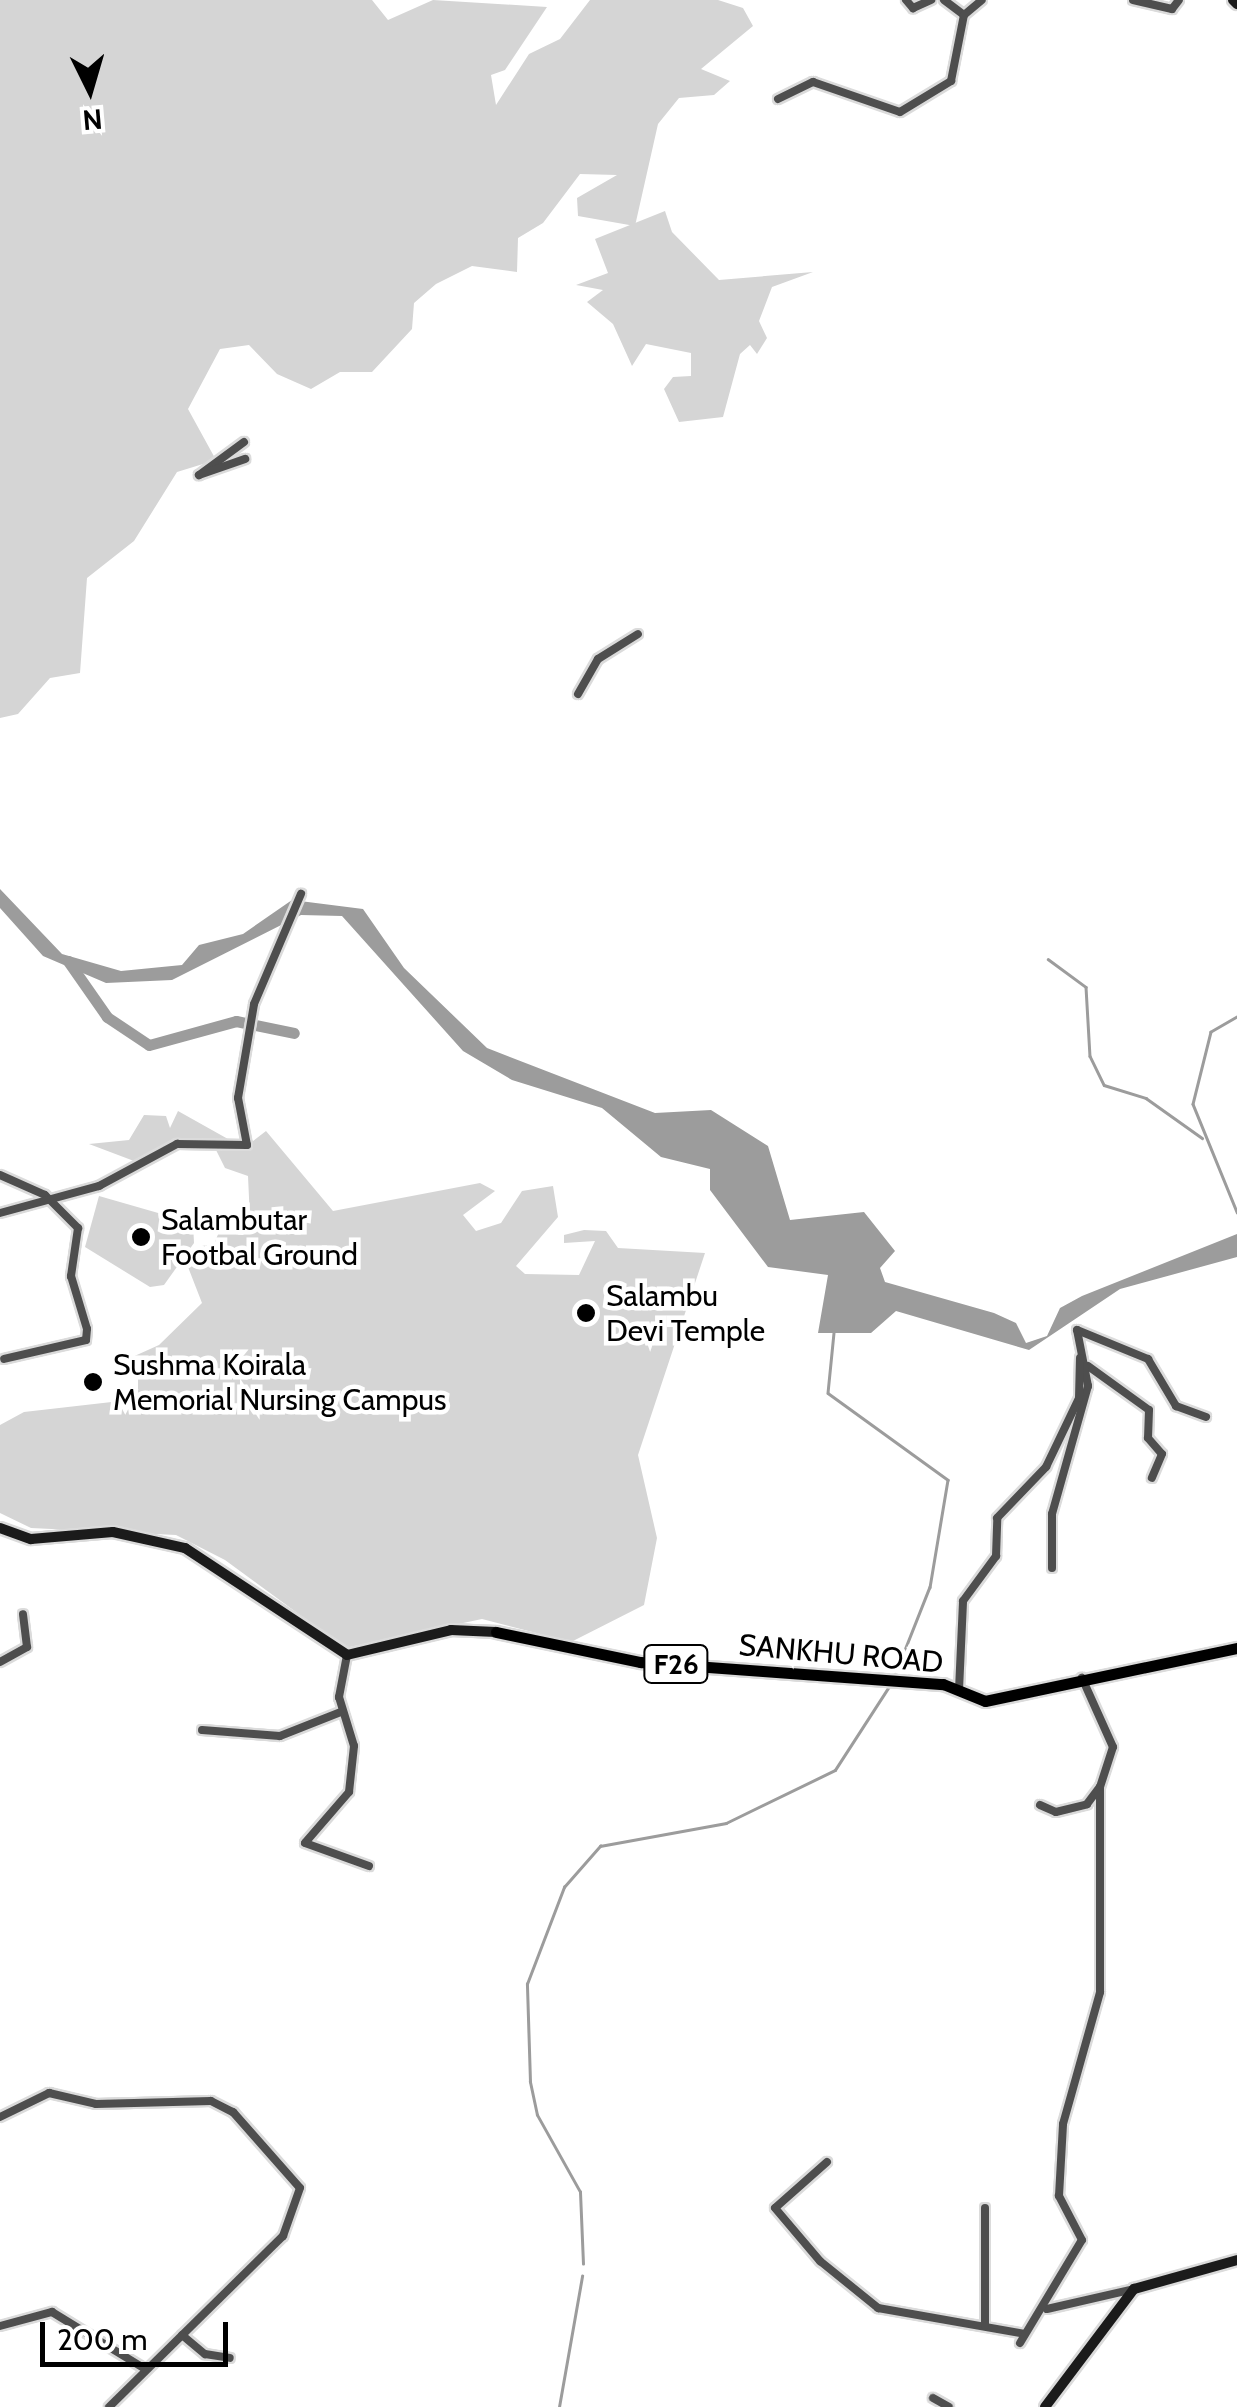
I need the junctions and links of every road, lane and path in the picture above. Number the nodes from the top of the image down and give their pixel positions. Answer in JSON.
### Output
{"nodes":[{"id":1,"x":906,"y":0,"type":"edge"},
{"id":2,"x":930,"y":0,"type":"edge"},
{"id":3,"x":944,"y":0,"type":"edge"},
{"id":4,"x":982,"y":0,"type":"edge"},
{"id":5,"x":1133,"y":0,"type":"edge"},
{"id":6,"x":1179,"y":0,"type":"edge"},
{"id":7,"x":964,"y":15,"type":"junction"},
{"id":8,"x":778,"y":99,"type":"dead end"},
{"id":9,"x":244,"y":442,"type":"dead end"},
{"id":10,"x":245,"y":459,"type":"dead end"},
{"id":11,"x":638,"y":634,"type":"dead end"},
{"id":12,"x":578,"y":694,"type":"dead end"},
{"id":13,"x":301,"y":894,"type":"dead end"},
{"id":14,"x":0,"y":1175,"type":"edge"},
{"id":15,"x":45,"y":1195,"type":"junction"},
{"id":16,"x":0,"y":1213,"type":"edge"},
{"id":17,"x":1080,"y":1358,"type":"junction"},
{"id":18,"x":4,"y":1359,"type":"dead end"},
{"id":19,"x":1088,"y":1366,"type":"junction"},
{"id":20,"x":1206,"y":1417,"type":"dead end"},
{"id":21,"x":1152,"y":1478,"type":"dead end"},
{"id":22,"x":0,"y":1528,"type":"edge"},
{"id":23,"x":1052,"y":1568,"type":"dead end"},
{"id":24,"x":24,"y":1614,"type":"dead end"},
{"id":25,"x":496,"y":1632,"type":"joint"},
{"id":26,"x":1237,"y":1648,"type":"edge"},
{"id":27,"x":347,"y":1655,"type":"junction"},
{"id":28,"x":0,"y":1662,"type":"edge"},
{"id":29,"x":1082,"y":1678,"type":"junction"},
{"id":30,"x":959,"y":1690,"type":"junction"},
{"id":31,"x":341,"y":1712,"type":"junction"},
{"id":32,"x":202,"y":1730,"type":"dead end"},
{"id":33,"x":1100,"y":1787,"type":"junction"},
{"id":34,"x":1040,"y":1805,"type":"dead end"},
{"id":35,"x":369,"y":1866,"type":"dead end"},
{"id":36,"x":0,"y":2117,"type":"edge"},
{"id":37,"x":826,"y":2162,"type":"dead end"},
{"id":38,"x":985,"y":2208,"type":"dead end"},
{"id":39,"x":1237,"y":2260,"type":"edge"},
{"id":40,"x":1134,"y":2289,"type":"junction"},
{"id":41,"x":1047,"y":2309,"type":"junction"},
{"id":42,"x":985,"y":2325,"type":"junction"},
{"id":43,"x":0,"y":2326,"type":"edge"},
{"id":44,"x":182,"y":2335,"type":"junction"},
{"id":45,"x":230,"y":2358,"type":"dead end"},
{"id":46,"x":145,"y":2369,"type":"junction"},
{"id":47,"x":933,"y":2398,"type":"dead end"},
{"id":48,"x":108,"y":2407,"type":"edge"},
{"id":49,"x":949,"y":2407,"type":"edge"},
{"id":50,"x":1045,"y":2407,"type":"edge"}],
"edges":[{"from":1,"to":2,"type":"street"},
{"from":3,"to":7,"type":"street"},
{"from":4,"to":7,"type":"street"},
{"from":5,"to":6,"type":"street"},
{"from":7,"to":8,"type":"street"},
{"from":9,"to":10,"type":"street"},
{"from":11,"to":12,"type":"street"},
{"from":13,"to":15,"type":"street"},
{"from":14,"to":15,"type":"street"},
{"from":15,"to":16,"type":"street"},
{"from":15,"to":18,"type":"street"},
{"from":17,"to":19,"type":"street"},
{"from":17,"to":20,"type":"street"},
{"from":17,"to":30,"type":"street"},
{"from":19,"to":21,"type":"street"},
{"from":19,"to":23,"type":"street"},
{"from":22,"to":27,"type":"main road"},
{"from":24,"to":28,"type":"street"},
{"from":25,"to":27,"type":"main road","number":"F26"},
{"from":25,"to":30,"type":"main road","name":"SANKHU ROAD","number":"F26"},
{"from":26,"to":29,"type":"main road","name":"SANKHU ROAD","number":"F26"},
{"from":27,"to":31,"type":"street"},
{"from":29,"to":30,"type":"main road","name":"SANKHU ROAD","number":"F26"},
{"from":29,"to":33,"type":"street"},
{"from":31,"to":32,"type":"street"},
{"from":31,"to":35,"type":"street"},
{"from":33,"to":34,"type":"street"},
{"from":33,"to":41,"type":"street"},
{"from":36,"to":44,"type":"street"},
{"from":37,"to":42,"type":"street"},
{"from":38,"to":42,"type":"street"},
{"from":39,"to":40,"type":"main road"},
{"from":40,"to":41,"type":"street"},
{"from":40,"to":50,"type":"main road"},
{"from":41,"to":42,"type":"street"},
{"from":43,"to":46,"type":"street"},
{"from":44,"to":45,"type":"street"},
{"from":44,"to":46,"type":"street"},
{"from":46,"to":48,"type":"street"},
{"from":47,"to":49,"type":"street"}]}
